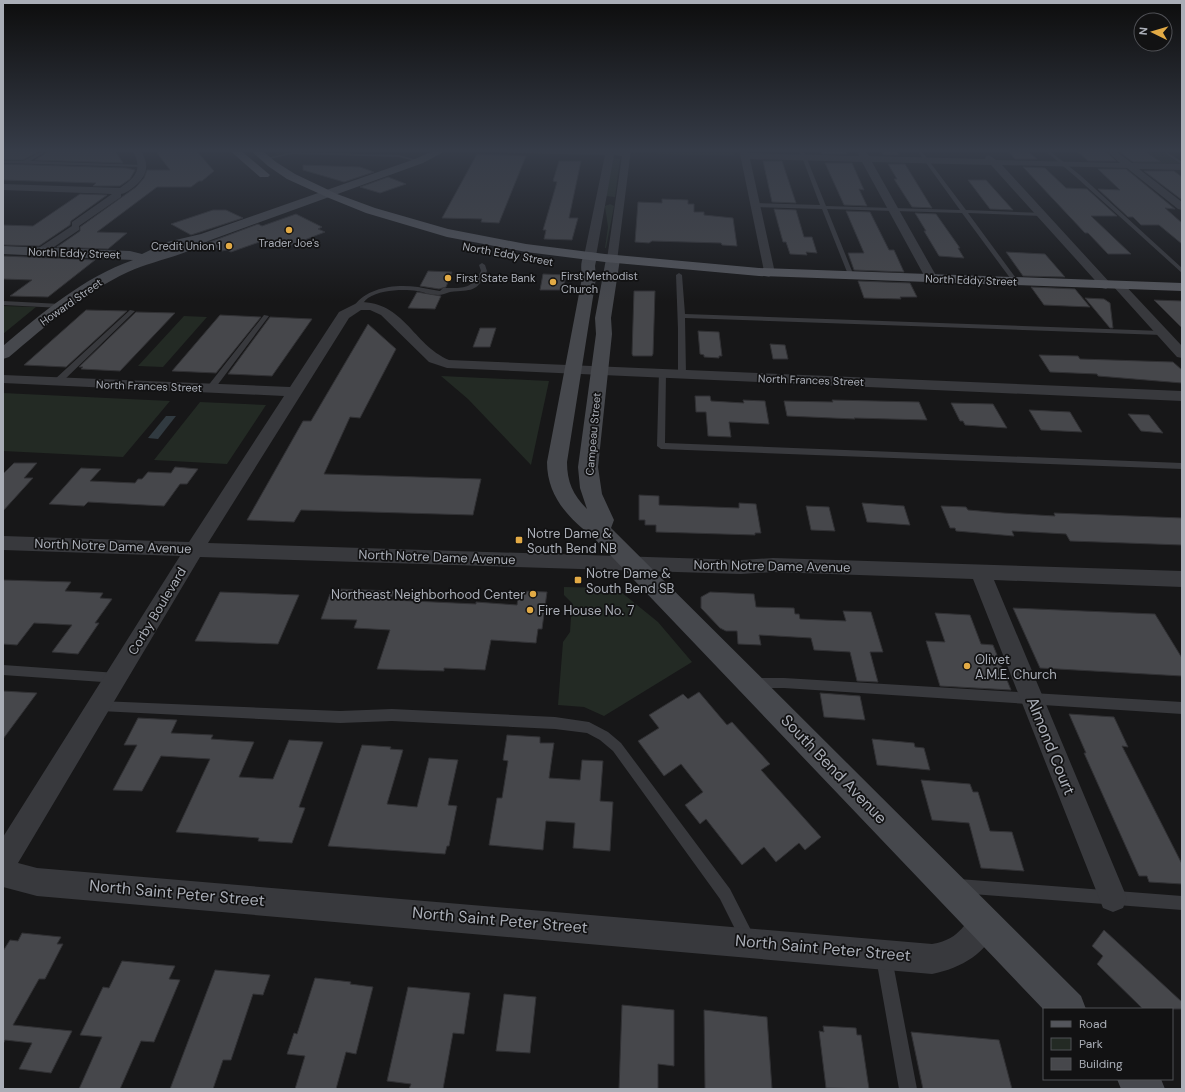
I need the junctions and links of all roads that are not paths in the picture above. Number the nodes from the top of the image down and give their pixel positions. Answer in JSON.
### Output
{"nodes":[{"id":1,"x":110,"y":200,"type":"edge"},
{"id":2,"x":310,"y":200,"type":"joint"},
{"id":3,"x":344,"y":200,"type":"edge"},
{"id":4,"x":601,"y":200,"type":"edge"},
{"id":5,"x":621,"y":200,"type":"edge"},
{"id":6,"x":754,"y":200,"type":"edge"},
{"id":7,"x":822,"y":200,"type":"edge"},
{"id":8,"x":887,"y":200,"type":"edge"},
{"id":9,"x":955,"y":200,"type":"edge"},
{"id":10,"x":1029,"y":200,"type":"edge"},
{"id":11,"x":1103,"y":200,"type":"edge"},
{"id":12,"x":1173,"y":200,"type":"edge"},
{"id":13,"x":755,"y":205,"type":"junction"},
{"id":14,"x":825,"y":207,"type":"junction"},
{"id":15,"x":1182,"y":207,"type":"edge"},
{"id":16,"x":893,"y":210,"type":"junction"},
{"id":17,"x":964,"y":212,"type":"junction"},
{"id":18,"x":1042,"y":214,"type":"junction"},
{"id":19,"x":3,"y":250,"type":"edge"},
{"id":20,"x":42,"y":251,"type":"junction"},
{"id":21,"x":144,"y":259,"type":"junction"},
{"id":22,"x":589,"y":261,"type":"junction"},
{"id":23,"x":612,"y":264,"type":"junction"},
{"id":24,"x":482,"y":265,"type":"dead end"},
{"id":25,"x":1182,"y":271,"type":"edge"},
{"id":26,"x":764,"y":272,"type":"junction"},
{"id":27,"x":679,"y":274,"type":"junction"},
{"id":28,"x":851,"y":276,"type":"junction"},
{"id":29,"x":932,"y":279,"type":"junction"},
{"id":30,"x":1015,"y":281,"type":"junction"},
{"id":31,"x":1112,"y":285,"type":"junction"},
{"id":32,"x":430,"y":286,"type":"dead end"},
{"id":33,"x":1182,"y":287,"type":"edge"},
{"id":34,"x":419,"y":289,"type":"junction"},
{"id":35,"x":3,"y":303,"type":"edge"},
{"id":36,"x":61,"y":306,"type":"junction"},
{"id":37,"x":357,"y":306,"type":"junction"},
{"id":38,"x":132,"y":310,"type":"dead end"},
{"id":39,"x":266,"y":316,"type":"dead end"},
{"id":40,"x":681,"y":316,"type":"junction"},
{"id":41,"x":1162,"y":333,"type":"junction"},
{"id":42,"x":3,"y":354,"type":"edge"},
{"id":43,"x":1182,"y":354,"type":"edge"},
{"id":44,"x":573,"y":370,"type":"junction"},
{"id":45,"x":599,"y":371,"type":"junction"},
{"id":46,"x":662,"y":373,"type":"junction"},
{"id":47,"x":682,"y":374,"type":"junction"},
{"id":48,"x":3,"y":380,"type":"edge"},
{"id":49,"x":57,"y":382,"type":"junction"},
{"id":50,"x":210,"y":388,"type":"junction"},
{"id":51,"x":296,"y":392,"type":"junction"},
{"id":52,"x":1182,"y":396,"type":"edge"},
{"id":53,"x":1182,"y":466,"type":"edge"},
{"id":54,"x":600,"y":530,"type":"junction"},
{"id":55,"x":3,"y":543,"type":"edge"},
{"id":56,"x":195,"y":549,"type":"junction"},
{"id":57,"x":632,"y":563,"type":"junction"},
{"id":58,"x":980,"y":571,"type":"junction"},
{"id":59,"x":1182,"y":579,"type":"edge"},
{"id":60,"x":3,"y":670,"type":"edge"},
{"id":61,"x":117,"y":678,"type":"junction"},
{"id":62,"x":750,"y":683,"type":"junction"},
{"id":63,"x":1032,"y":699,"type":"junction"},
{"id":64,"x":100,"y":706,"type":"junction"},
{"id":65,"x":1182,"y":708,"type":"edge"},
{"id":66,"x":3,"y":862,"type":"edge"},
{"id":67,"x":3,"y":872,"type":"edge"},
{"id":68,"x":946,"y":885,"type":"junction"},
{"id":69,"x":1113,"y":898,"type":"junction"},
{"id":70,"x":1182,"y":903,"type":"edge"},
{"id":71,"x":985,"y":924,"type":"junction"},
{"id":72,"x":749,"y":942,"type":"junction"},
{"id":73,"x":883,"y":954,"type":"junction"},
{"id":74,"x":1067,"y":1008,"type":"edge"},
{"id":75,"x":1137,"y":1080,"type":"edge"},
{"id":76,"x":908,"y":1089,"type":"edge"},
{"id":77,"x":1146,"y":1089,"type":"edge"}],
"edges":[{"from":1,"to":20,"type":"street"},
{"from":2,"to":21,"type":"street","name":"Howard Street"},
{"from":2,"to":22,"type":"main road","name":"North Eddy Street"},
{"from":3,"to":22,"type":"main road","name":"North Eddy Street"},
{"from":4,"to":22,"type":"street"},
{"from":5,"to":23,"type":"street","name":"Campeau Street"},
{"from":6,"to":13,"type":"street"},
{"from":7,"to":14,"type":"lane"},
{"from":8,"to":16,"type":"street"},
{"from":9,"to":17,"type":"lane"},
{"from":10,"to":18,"type":"street"},
{"from":11,"to":25,"type":"lane"},
{"from":12,"to":15,"type":"street"},
{"from":13,"to":14,"type":"lane"},
{"from":13,"to":26,"type":"street"},
{"from":14,"to":16,"type":"lane"},
{"from":14,"to":28,"type":"lane"},
{"from":16,"to":17,"type":"lane"},
{"from":16,"to":29,"type":"street"},
{"from":17,"to":18,"type":"lane"},
{"from":17,"to":30,"type":"lane"},
{"from":18,"to":31,"type":"street"},
{"from":19,"to":20,"type":"street","name":"North Eddy Street"},
{"from":20,"to":21,"type":"street","name":"North Eddy Street"},
{"from":21,"to":36,"type":"street","name":"Howard Street"},
{"from":22,"to":23,"type":"main road","name":"North Eddy Street"},
{"from":22,"to":44,"type":"street"},
{"from":23,"to":26,"type":"main road","name":"North Eddy Street"},
{"from":23,"to":27,"type":"main road","name":"North Eddy Street"},
{"from":23,"to":45,"type":"street","name":"Campeau Street"},
{"from":24,"to":34,"type":"lane"},
{"from":26,"to":27,"type":"main road","name":"North Eddy Street"},
{"from":26,"to":28,"type":"main road","name":"North Eddy Street"},
{"from":27,"to":40,"type":"lane"},
{"from":28,"to":29,"type":"main road","name":"North Eddy Street"},
{"from":29,"to":30,"type":"main road","name":"North Eddy Street"},
{"from":30,"to":31,"type":"main road","name":"North Eddy Street"},
{"from":31,"to":33,"type":"main road","name":"North Eddy Street"},
{"from":31,"to":41,"type":"street"},
{"from":32,"to":34,"type":"lane"},
{"from":34,"to":37,"type":"lane"},
{"from":35,"to":36,"type":"lane"},
{"from":36,"to":42,"type":"street","name":"Howard Street"},
{"from":37,"to":44,"type":"street","name":"North Frances Street"},
{"from":37,"to":51,"type":"street","name":"Corby Boulevard"},
{"from":38,"to":49,"type":"lane"},
{"from":39,"to":50,"type":"lane"},
{"from":40,"to":41,"type":"lane"},
{"from":40,"to":47,"type":"lane"},
{"from":41,"to":43,"type":"street"},
{"from":44,"to":45,"type":"street","name":"North Frances Street"},
{"from":44,"to":54,"type":"street"},
{"from":45,"to":46,"type":"street","name":"North Frances Street"},
{"from":45,"to":54,"type":"street","name":"Campeau Street"},
{"from":46,"to":47,"type":"street","name":"North Frances Street"},
{"from":46,"to":53,"type":"lane"},
{"from":47,"to":52,"type":"street","name":"North Frances Street"},
{"from":48,"to":49,"type":"street","name":"North Frances Street"},
{"from":49,"to":50,"type":"street","name":"North Frances Street"},
{"from":50,"to":51,"type":"street","name":"North Frances Street"},
{"from":51,"to":56,"type":"street","name":"Corby Boulevard"},
{"from":54,"to":57,"type":"street","name":"South Bend Avenue"},
{"from":55,"to":56,"type":"street","name":"North Notre Dame Avenue"},
{"from":56,"to":57,"type":"street","name":"North Notre Dame Avenue"},
{"from":56,"to":61,"type":"street","name":"Corby Boulevard"},
{"from":57,"to":58,"type":"street","name":"North Notre Dame Avenue"},
{"from":57,"to":62,"type":"street","name":"South Bend Avenue"},
{"from":58,"to":59,"type":"street","name":"North Notre Dame Avenue"},
{"from":58,"to":63,"type":"street","name":"Almond Court"},
{"from":60,"to":61,"type":"lane"},
{"from":61,"to":64,"type":"street","name":"Corby Boulevard"},
{"from":62,"to":63,"type":"lane"},
{"from":62,"to":68,"type":"street","name":"South Bend Avenue"},
{"from":63,"to":65,"type":"lane"},
{"from":63,"to":69,"type":"street","name":"Almond Court"},
{"from":64,"to":66,"type":"street","name":"Corby Boulevard"},
{"from":64,"to":72,"type":"lane"},
{"from":67,"to":72,"type":"street","name":"North Saint Peter Street"},
{"from":68,"to":69,"type":"lane"},
{"from":68,"to":71,"type":"street","name":"South Bend Avenue"},
{"from":69,"to":70,"type":"lane"},
{"from":71,"to":73,"type":"street","name":"North Saint Peter Street"},
{"from":71,"to":74,"type":"street","name":"South Bend Avenue"},
{"from":72,"to":73,"type":"street","name":"North Saint Peter Street"},
{"from":73,"to":76,"type":"lane"},
{"from":75,"to":77,"type":"street"}]}
